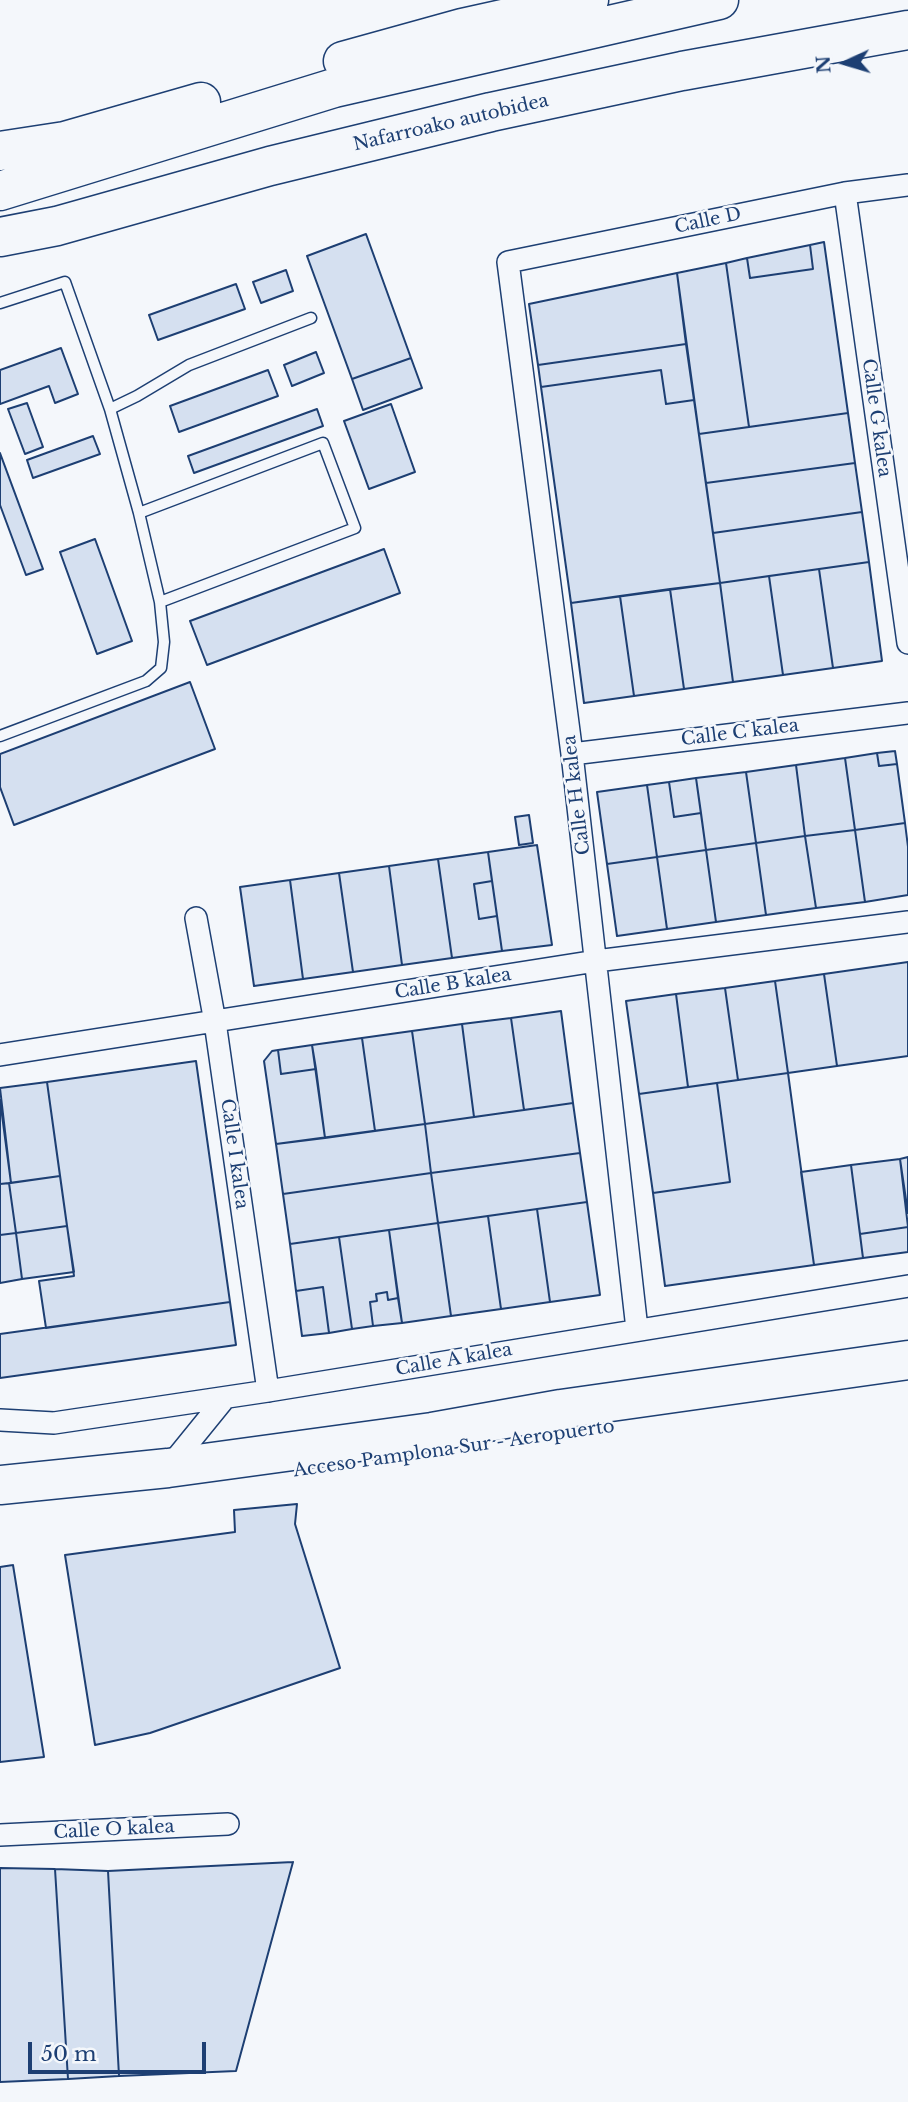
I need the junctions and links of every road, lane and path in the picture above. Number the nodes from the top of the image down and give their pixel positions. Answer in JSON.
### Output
{"nodes":[{"id":1,"x":589,"y":0,"type":"edge"},
{"id":2,"x":719,"y":0,"type":"edge"},
{"id":3,"x":908,"y":30,"type":"edge"},
{"id":4,"x":0,"y":151,"type":"edge"},
{"id":5,"x":908,"y":185,"type":"edge"},
{"id":6,"x":0,"y":191,"type":"edge"},
{"id":7,"x":845,"y":193,"type":"junction"},
{"id":8,"x":57,"y":226,"type":"junction"},
{"id":9,"x":0,"y":237,"type":"edge"},
{"id":10,"x":508,"y":262,"type":"joint"},
{"id":11,"x":0,"y":263,"type":"edge"},
{"id":12,"x":0,"y":303,"type":"edge"},
{"id":13,"x":311,"y":318,"type":"dead end"},
{"id":14,"x":110,"y":409,"type":"junction"},
{"id":15,"x":139,"y":513,"type":"junction"},
{"id":16,"x":160,"y":602,"type":"junction"},
{"id":17,"x":908,"y":643,"type":"edge"},
{"id":18,"x":908,"y":713,"type":"edge"},
{"id":19,"x":0,"y":736,"type":"edge"},
{"id":20,"x":572,"y":754,"type":"junction"},
{"id":21,"x":196,"y":918,"type":"dead end"},
{"id":22,"x":908,"y":922,"type":"edge"},
{"id":23,"x":596,"y":961,"type":"junction"},
{"id":24,"x":215,"y":1022,"type":"junction"},
{"id":25,"x":0,"y":1055,"type":"edge"},
{"id":26,"x":908,"y":1286,"type":"edge"},
{"id":27,"x":637,"y":1329,"type":"junction"},
{"id":28,"x":908,"y":1360,"type":"edge"},
{"id":29,"x":908,"y":1387,"type":"edge"},
{"id":30,"x":268,"y":1391,"type":"junction"},
{"id":31,"x":225,"y":1398,"type":"junction"},
{"id":32,"x":0,"y":1420,"type":"edge"},
{"id":33,"x":167,"y":1468,"type":"junction"},
{"id":34,"x":0,"y":1485,"type":"edge"},
{"id":35,"x":0,"y":1511,"type":"edge"},
{"id":36,"x":228,"y":1824,"type":"dead end"},
{"id":37,"x":0,"y":1836,"type":"edge"}],
"edges":[{"from":1,"to":4,"type":"highway"},
{"from":2,"to":6,"type":"highway"},
{"from":3,"to":8,"type":"highway","name":"Nafarroako autobidea"},
{"from":5,"to":7,"type":"street","name":"Calle D"},
{"from":7,"to":10,"type":"street","name":"Calle D"},
{"from":7,"to":17,"type":"street","name":"Calle G kalea"},
{"from":8,"to":9,"type":"highway","name":"Nafarroako autobidea"},
{"from":8,"to":11,"type":"highway"},
{"from":10,"to":20,"type":"street","name":"Calle H kalea"},
{"from":12,"to":14,"type":"lane"},
{"from":13,"to":14,"type":"lane"},
{"from":14,"to":15,"type":"lane"},
{"from":15,"to":16,"type":"lane"},
{"from":15,"to":16,"type":"lane"},
{"from":16,"to":19,"type":"lane"},
{"from":18,"to":20,"type":"street","name":"Calle C kalea"},
{"from":20,"to":23,"type":"street","name":"Calle H kalea"},
{"from":21,"to":24,"type":"street","name":"Calle I kalea"},
{"from":22,"to":23,"type":"street","name":"Calle B kalea"},
{"from":23,"to":24,"type":"street","name":"Calle B kalea"},
{"from":23,"to":27,"type":"street","name":"Calle H kalea"},
{"from":24,"to":25,"type":"street","name":"Calle B kalea"},
{"from":24,"to":30,"type":"street","name":"Calle I kalea"},
{"from":26,"to":27,"type":"street","name":"Calle A kalea"},
{"from":27,"to":30,"type":"street","name":"Calle A kalea"},
{"from":28,"to":33,"type":"highway","name":"Acceso Pamplona Sur - Aeropuerto"},
{"from":29,"to":35,"type":"highway","name":"Acceso Pamplona Sur - Aeropuerto"},
{"from":30,"to":31,"type":"street","name":"Calle A kalea"},
{"from":31,"to":32,"type":"street","name":"Calle A kalea"},
{"from":31,"to":33,"type":"street"},
{"from":33,"to":34,"type":"highway","name":"Acceso Pamplona Sur - Aeropuerto"},
{"from":36,"to":37,"type":"street","name":"Calle O kalea"}]}
